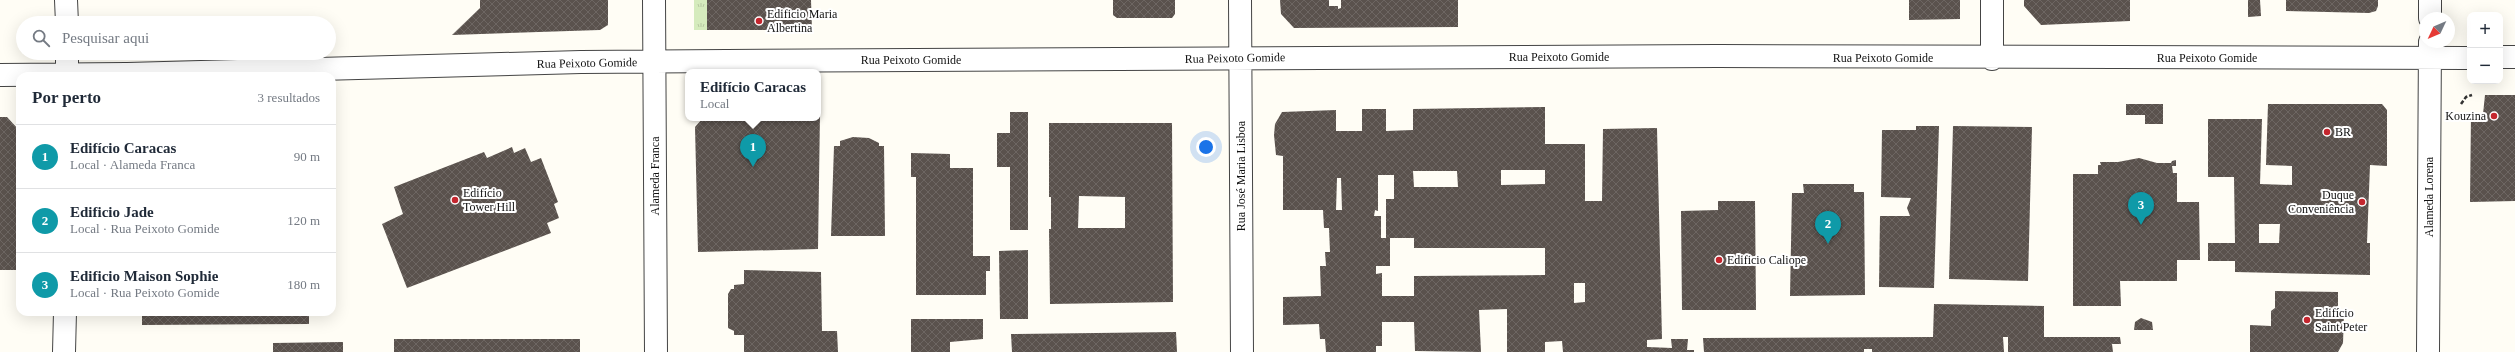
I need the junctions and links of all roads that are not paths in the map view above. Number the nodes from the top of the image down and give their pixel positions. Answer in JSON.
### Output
{"nodes":[{"id":1,"x":66,"y":0,"type":"edge"},
{"id":2,"x":654,"y":0,"type":"edge"},
{"id":3,"x":1240,"y":0,"type":"edge"},
{"id":4,"x":1992,"y":0,"type":"edge"},
{"id":5,"x":2430,"y":0,"type":"edge"},
{"id":6,"x":2430,"y":12,"type":"edge"},
{"id":7,"x":67,"y":16,"type":"edge"},
{"id":8,"x":2430,"y":50,"type":"edge"},
{"id":9,"x":2467,"y":57,"type":"edge"},
{"id":10,"x":2503,"y":57,"type":"edge"},
{"id":11,"x":2515,"y":57,"type":"edge"},
{"id":12,"x":1241,"y":58,"type":"junction"},
{"id":13,"x":1992,"y":58,"type":"junction"},
{"id":14,"x":67,"y":60,"type":"edge"},
{"id":15,"x":654,"y":62,"type":"junction"},
{"id":16,"x":67,"y":72,"type":"edge"},
{"id":17,"x":186,"y":72,"type":"edge"},
{"id":18,"x":0,"y":75,"type":"edge"},
{"id":19,"x":16,"y":75,"type":"edge"},
{"id":20,"x":65,"y":316,"type":"edge"},
{"id":21,"x":64,"y":352,"type":"edge"},
{"id":22,"x":656,"y":352,"type":"edge"},
{"id":23,"x":1242,"y":352,"type":"edge"},
{"id":24,"x":2428,"y":352,"type":"edge"}],
"edges":[{"from":1,"to":7,"type":"street"},
{"from":2,"to":15,"type":"street","name":"Alameda Franca"},
{"from":3,"to":12,"type":"street","name":"Rua José Maria Lisboa"},
{"from":4,"to":13,"type":"street"},
{"from":5,"to":6,"type":"street"},
{"from":8,"to":9,"type":"street","name":"Rua Peixoto Gomide"},
{"from":8,"to":13,"type":"street","name":"Rua Peixoto Gomide"},
{"from":8,"to":24,"type":"street","name":"Alameda Lorena"},
{"from":10,"to":11,"type":"street"},
{"from":12,"to":13,"type":"street","name":"Rua Peixoto Gomide"},
{"from":12,"to":15,"type":"street","name":"Rua Peixoto Gomide"},
{"from":12,"to":23,"type":"street","name":"Rua José Maria Lisboa"},
{"from":14,"to":16,"type":"street"},
{"from":15,"to":17,"type":"street","name":"Rua Peixoto Gomide"},
{"from":15,"to":22,"type":"street","name":"Alameda Franca"},
{"from":18,"to":19,"type":"street","name":"Rua Peixoto Gomide"},
{"from":20,"to":21,"type":"street"}]}
